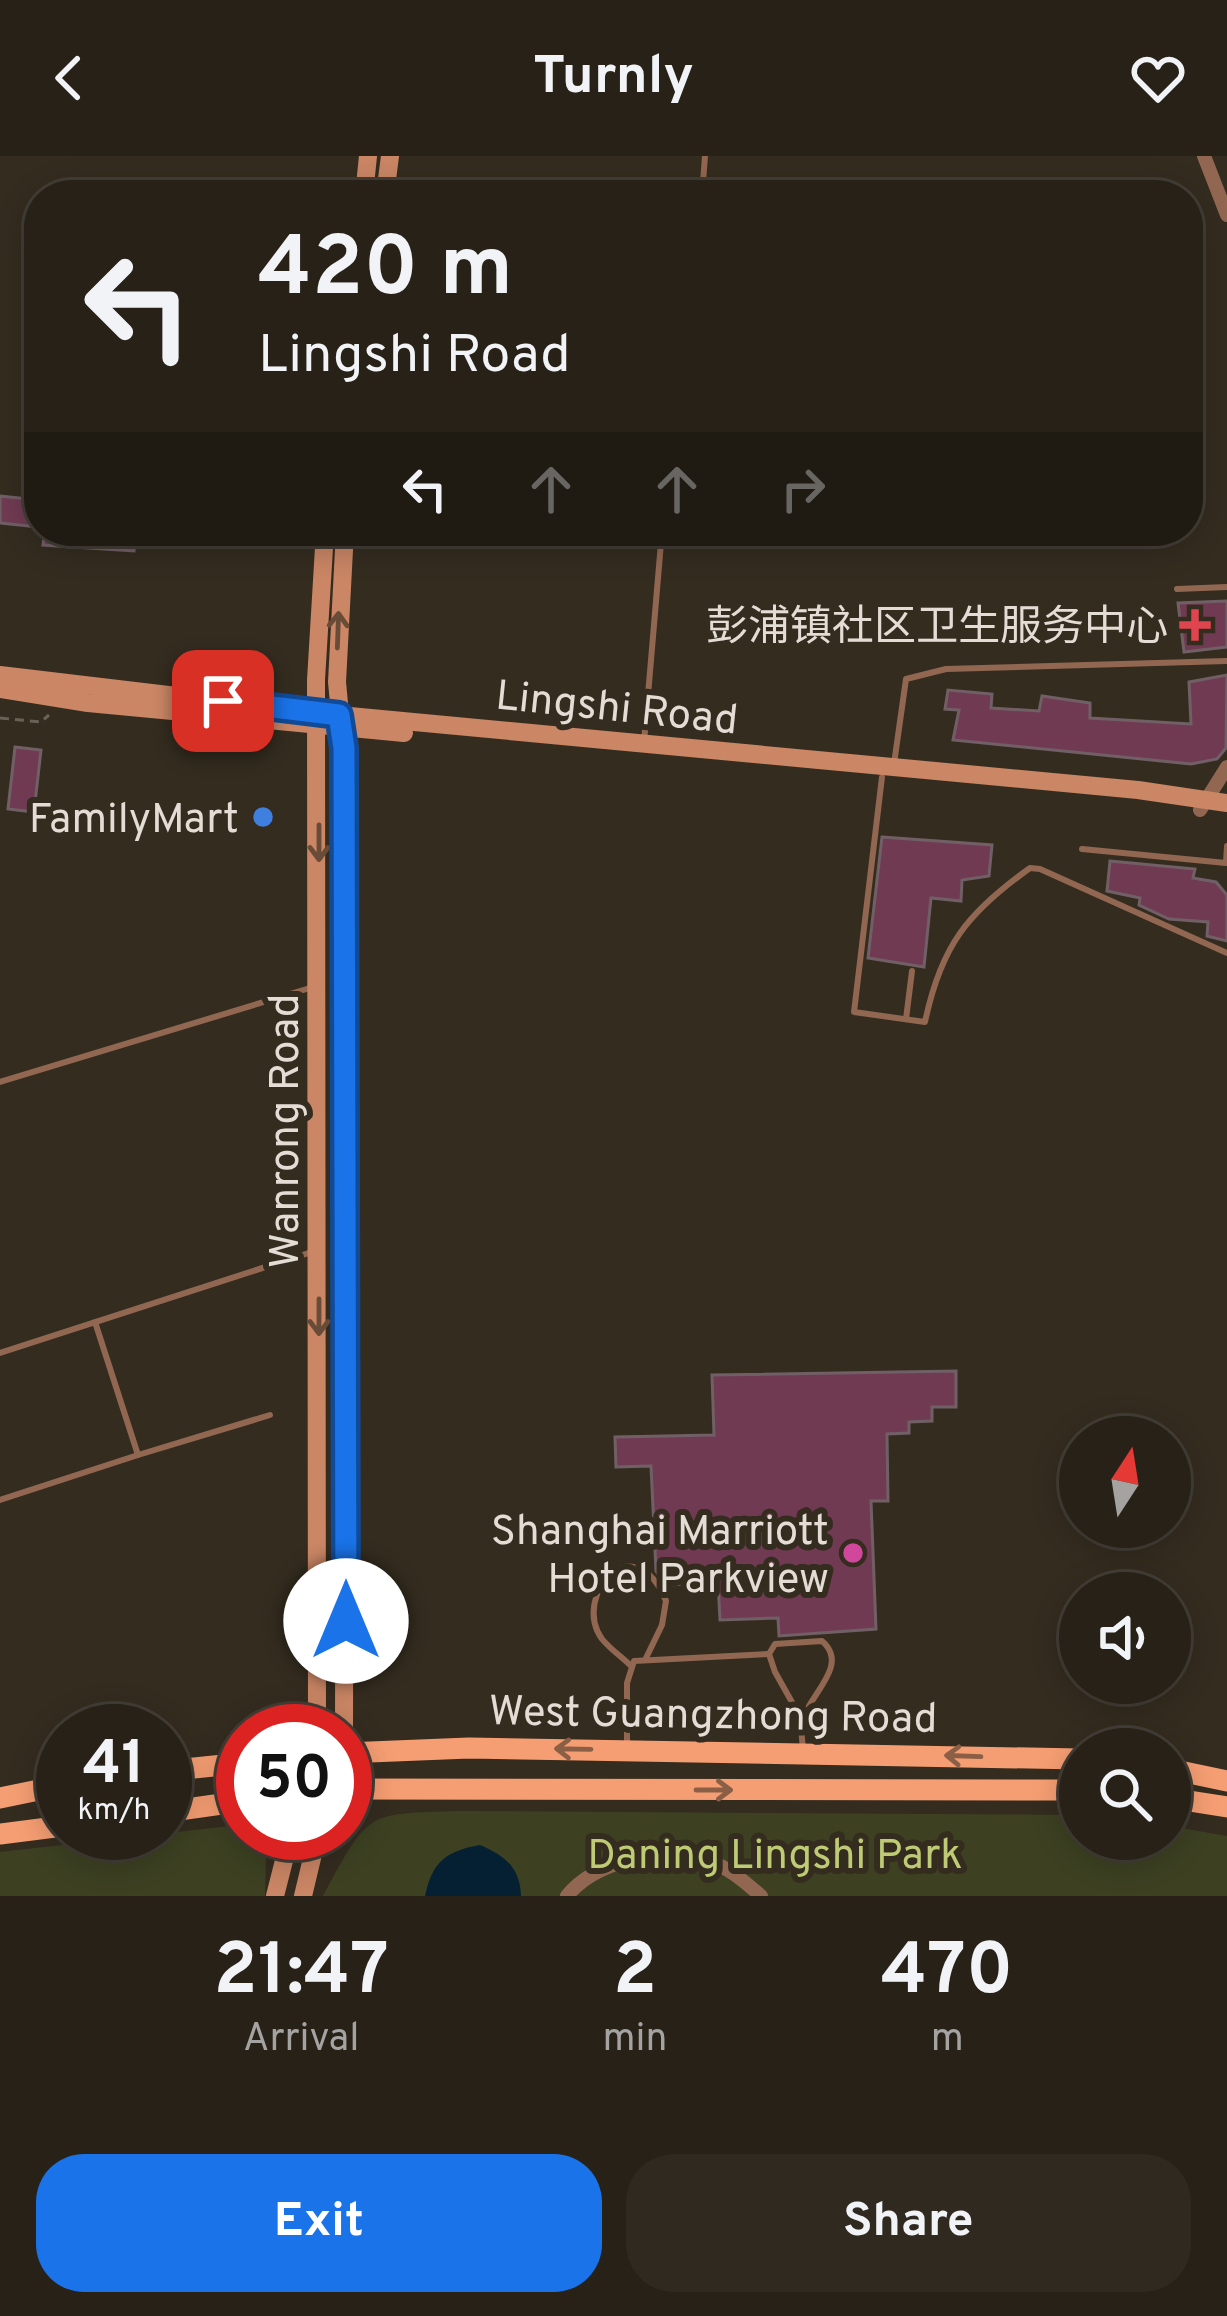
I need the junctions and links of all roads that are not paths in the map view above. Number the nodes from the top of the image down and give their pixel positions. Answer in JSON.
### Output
{"nodes":[{"id":1,"x":1204,"y":156,"type":"edge"},
{"id":2,"x":1227,"y":215,"type":"edge"},
{"id":3,"x":324,"y":546,"type":"edge"},
{"id":4,"x":344,"y":546,"type":"edge"},
{"id":5,"x":661,"y":546,"type":"edge"},
{"id":6,"x":1227,"y":587,"type":"edge"},
{"id":7,"x":1178,"y":590,"type":"dead end"},
{"id":8,"x":1227,"y":661,"type":"edge"},
{"id":9,"x":0,"y":675,"type":"edge"},
{"id":10,"x":0,"y":689,"type":"edge"},
{"id":11,"x":316,"y":719,"type":"junction"},
{"id":12,"x":340,"y":721,"type":"junction"},
{"id":13,"x":644,"y":745,"type":"junction"},
{"id":14,"x":1227,"y":767,"type":"edge"},
{"id":15,"x":888,"y":772,"type":"junction"},
{"id":16,"x":1212,"y":805,"type":"edge"},
{"id":17,"x":1227,"y":814,"type":"edge"},
{"id":18,"x":1227,"y":847,"type":"edge"},
{"id":19,"x":1082,"y":850,"type":"dead end"},
{"id":20,"x":1226,"y":863,"type":"edge"},
{"id":21,"x":1195,"y":926,"type":"dead end"},
{"id":22,"x":1193,"y":938,"type":"junction"},
{"id":23,"x":1227,"y":953,"type":"edge"},
{"id":24,"x":912,"y":971,"type":"dead end"},
{"id":25,"x":319,"y":985,"type":"junction"},
{"id":26,"x":906,"y":1019,"type":"junction"},
{"id":27,"x":0,"y":1082,"type":"edge"},
{"id":28,"x":319,"y":1250,"type":"junction"},
{"id":29,"x":95,"y":1322,"type":"junction"},
{"id":30,"x":0,"y":1353,"type":"edge"},
{"id":31,"x":271,"y":1415,"type":"dead end"},
{"id":32,"x":138,"y":1455,"type":"junction"},
{"id":33,"x":0,"y":1500,"type":"edge"},
{"id":34,"x":769,"y":1654,"type":"junction"},
{"id":35,"x":646,"y":1658,"type":"junction"},
{"id":36,"x":631,"y":1666,"type":"junction"},
{"id":37,"x":317,"y":1704,"type":"edge"},
{"id":38,"x":344,"y":1704,"type":"edge"},
{"id":39,"x":802,"y":1720,"type":"junction"},
{"id":40,"x":627,"y":1750,"type":"junction"},
{"id":41,"x":802,"y":1751,"type":"junction"},
{"id":42,"x":372,"y":1752,"type":"edge"},
{"id":43,"x":1059,"y":1758,"type":"edge"},
{"id":44,"x":1191,"y":1773,"type":"edge"},
{"id":45,"x":1227,"y":1780,"type":"edge"},
{"id":46,"x":372,"y":1789,"type":"edge"},
{"id":47,"x":1059,"y":1790,"type":"edge"},
{"id":48,"x":36,"y":1791,"type":"edge"},
{"id":49,"x":0,"y":1798,"type":"edge"},
{"id":50,"x":1191,"y":1802,"type":"edge"},
{"id":51,"x":1227,"y":1808,"type":"edge"},
{"id":52,"x":36,"y":1829,"type":"edge"},
{"id":53,"x":0,"y":1834,"type":"edge"},
{"id":54,"x":284,"y":1860,"type":"edge"},
{"id":55,"x":312,"y":1860,"type":"edge"},
{"id":56,"x":275,"y":1896,"type":"edge"},
{"id":57,"x":303,"y":1896,"type":"edge"},
{"id":58,"x":567,"y":1896,"type":"edge"},
{"id":59,"x":761,"y":1896,"type":"edge"}],
"edges":[{"from":1,"to":2,"type":"street"},
{"from":3,"to":11,"type":"main road","name":"Wanrong Road"},
{"from":12,"to":4,"type":"main road","name":"Wanrong Road","one_way":true},
{"from":5,"to":13,"type":"lane"},
{"from":6,"to":7,"type":"lane"},
{"from":8,"to":15,"type":"lane"},
{"from":9,"to":11,"type":"main road","name":"Lingshi Road"},
{"from":10,"to":11,"type":"main road","name":"Lingshi Road"},
{"from":11,"to":12,"type":"main road","name":"Lingshi Road"},
{"from":11,"to":25,"type":"main road","name":"Wanrong Road","one_way":true},
{"from":12,"to":13,"type":"main road","name":"Lingshi Road"},
{"from":12,"to":15,"type":"main road","name":"Lingshi Road"},
{"from":12,"to":38,"type":"main road","name":"Wanrong Road"},
{"from":13,"to":15,"type":"main road","name":"Lingshi Road"},
{"from":14,"to":16,"type":"street"},
{"from":15,"to":16,"type":"main road","name":"Lingshi Road"},
{"from":15,"to":26,"type":"lane"},
{"from":16,"to":17,"type":"main road","name":"Lingshi Road"},
{"from":18,"to":20,"type":"lane"},
{"from":19,"to":20,"type":"lane"},
{"from":21,"to":22,"type":"lane"},
{"from":22,"to":23,"type":"lane"},
{"from":22,"to":26,"type":"lane"},
{"from":24,"to":26,"type":"lane"},
{"from":25,"to":27,"type":"lane"},
{"from":25,"to":28,"type":"main road","name":"Wanrong Road"},
{"from":28,"to":29,"type":"lane"},
{"from":28,"to":37,"type":"main road","name":"Wanrong Road","one_way":true},
{"from":29,"to":30,"type":"lane"},
{"from":29,"to":32,"type":"lane"},
{"from":31,"to":32,"type":"lane"},
{"from":32,"to":33,"type":"lane"},
{"from":34,"to":35,"type":"lane"},
{"from":34,"to":39,"type":"lane"},
{"from":34,"to":39,"type":"lane"},
{"from":35,"to":36,"type":"lane"},
{"from":35,"to":36,"type":"lane"},
{"from":36,"to":40,"type":"lane"},
{"from":39,"to":41,"type":"lane"},
{"from":40,"to":41,"type":"main road","name":"West Guangzhong Road"},
{"from":40,"to":42,"type":"main road","name":"West Guangzhong Road","one_way":true},
{"from":43,"to":41,"type":"main road","name":"West Guangzhong Road","one_way":true},
{"from":44,"to":45,"type":"main road"},
{"from":46,"to":47,"type":"main road","name":"West Guangzhong Road","one_way":true},
{"from":48,"to":49,"type":"main road"},
{"from":50,"to":51,"type":"main road"},
{"from":52,"to":53,"type":"main road"},
{"from":54,"to":56,"type":"main road"},
{"from":55,"to":57,"type":"main road"},
{"from":58,"to":59,"type":"street"}]}
